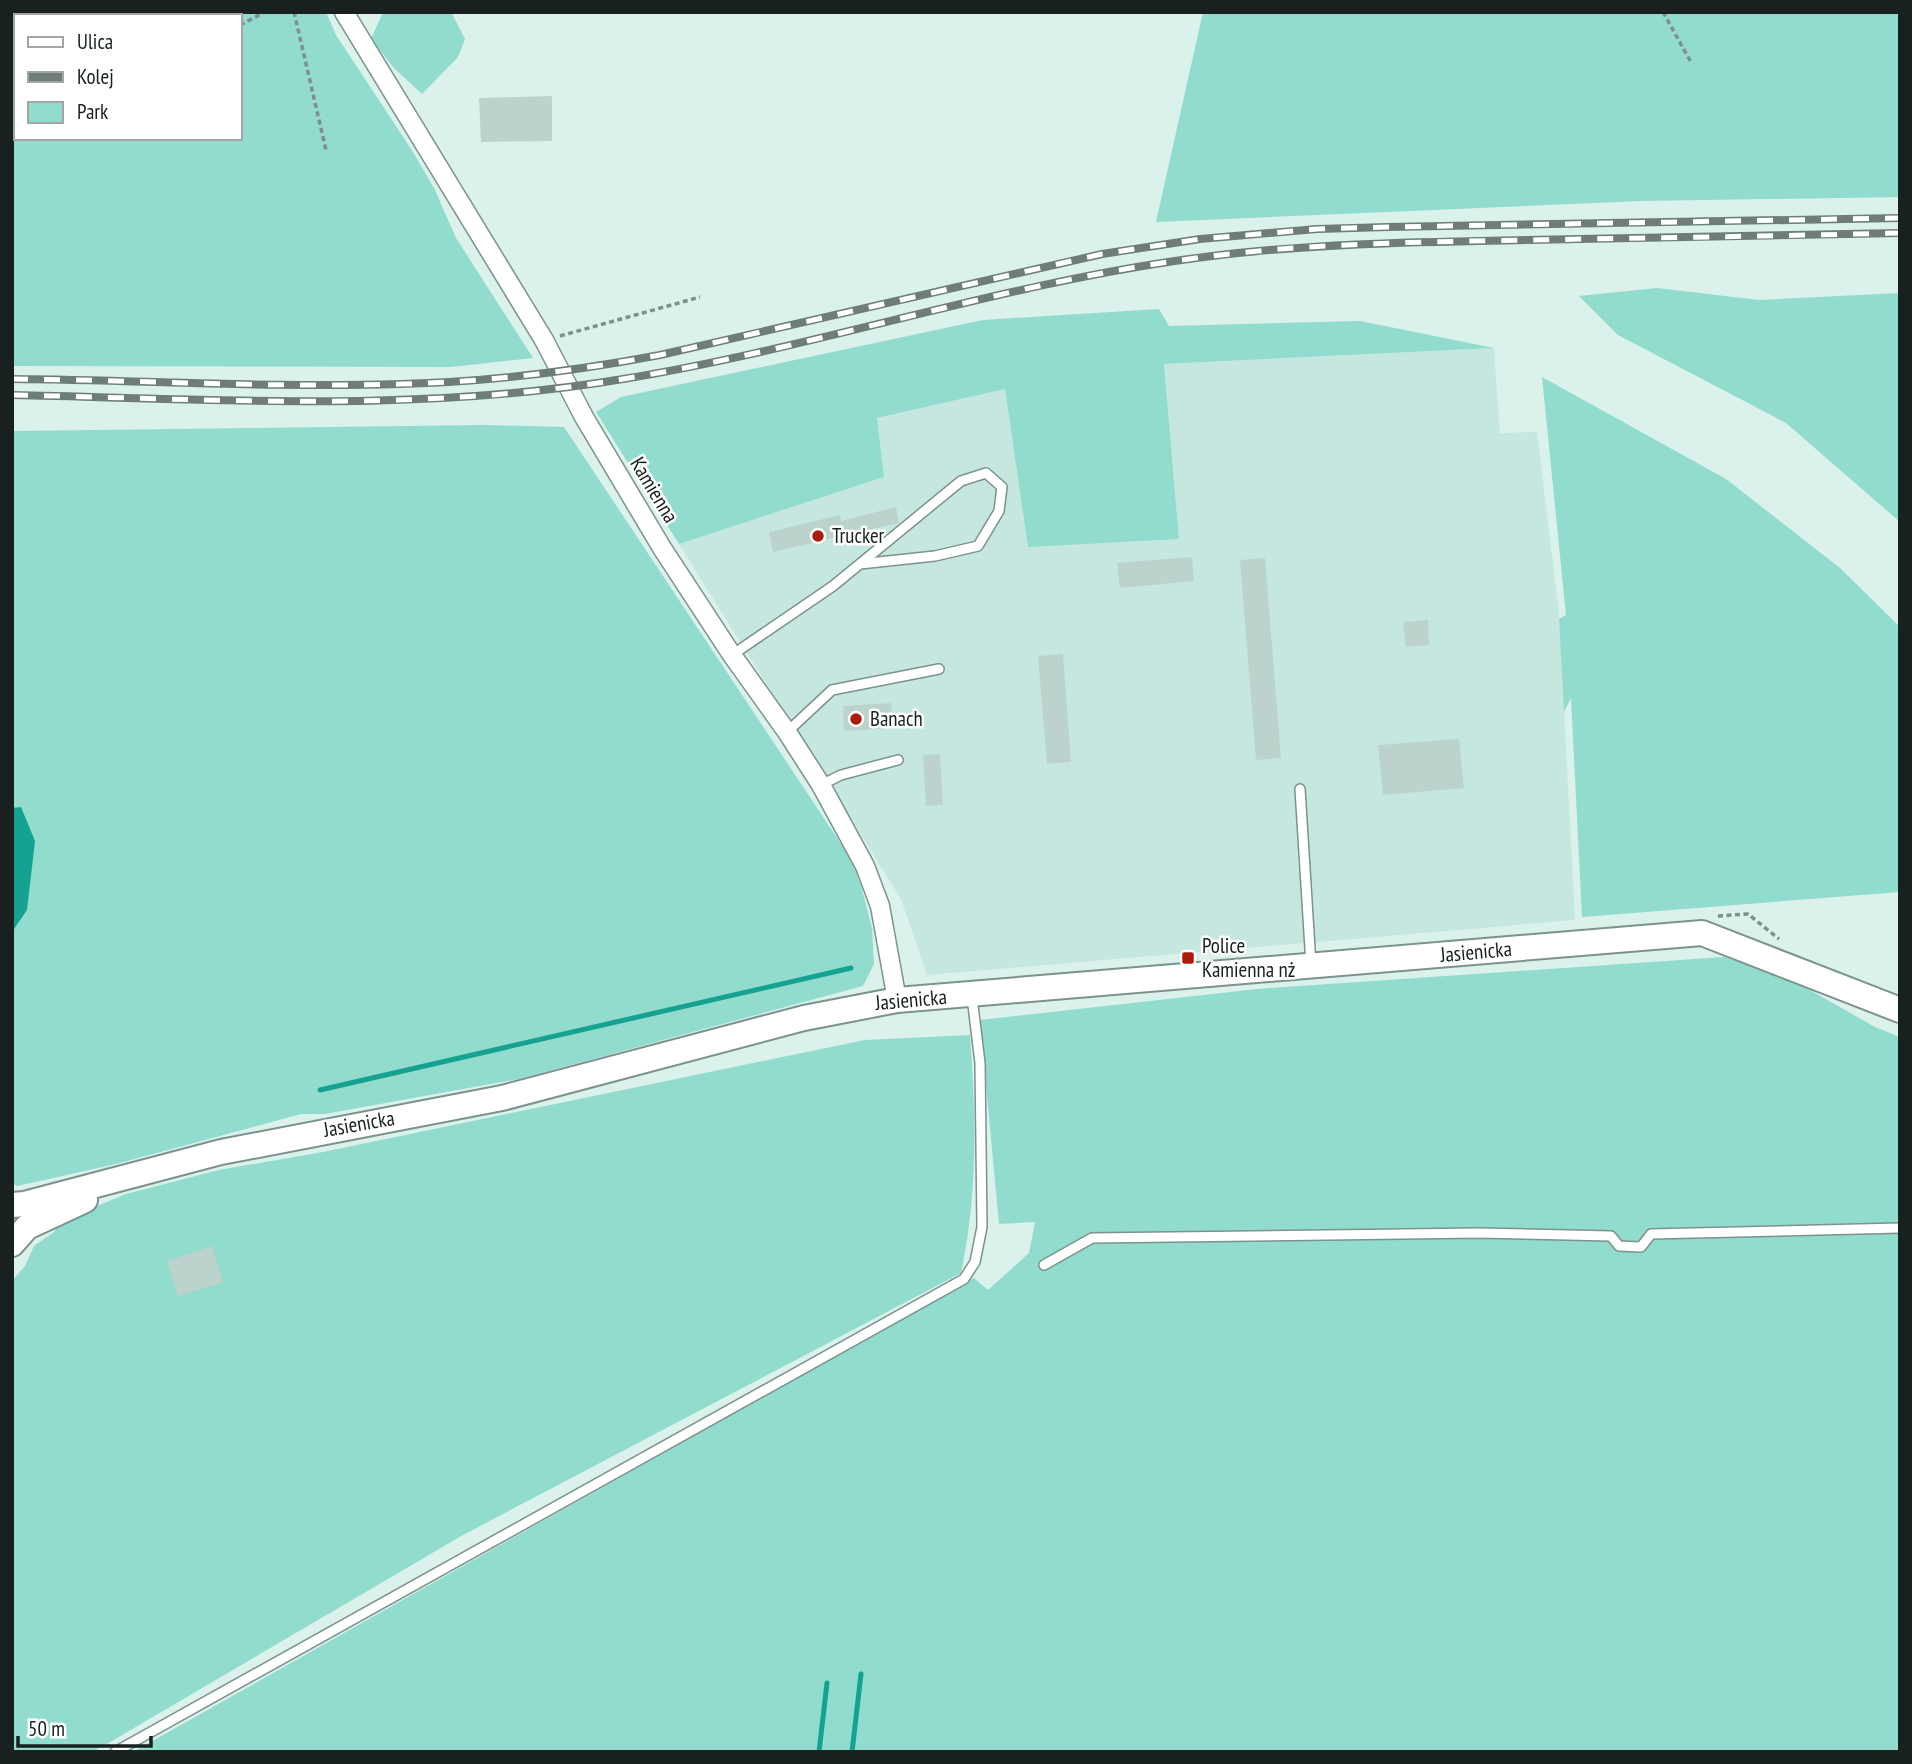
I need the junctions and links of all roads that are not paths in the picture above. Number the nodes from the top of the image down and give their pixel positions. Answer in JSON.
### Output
{"nodes":[{"id":1,"x":344,"y":12,"type":"edge"},
{"id":2,"x":860,"y":564,"type":"junction"},
{"id":3,"x":732,"y":655,"type":"junction"},
{"id":4,"x":939,"y":668,"type":"dead end"},
{"id":5,"x":787,"y":732,"type":"junction"},
{"id":6,"x":898,"y":760,"type":"dead end"},
{"id":7,"x":821,"y":785,"type":"junction"},
{"id":8,"x":1300,"y":789,"type":"dead end"},
{"id":9,"x":1311,"y":967,"type":"junction"},
{"id":10,"x":972,"y":995,"type":"junction"},
{"id":11,"x":897,"y":1000,"type":"junction"},
{"id":12,"x":1900,"y":1010,"type":"edge"},
{"id":13,"x":139,"y":1175,"type":"junction"},
{"id":14,"x":12,"y":1205,"type":"edge"},
{"id":15,"x":1900,"y":1228,"type":"edge"},
{"id":16,"x":12,"y":1230,"type":"edge"},
{"id":17,"x":12,"y":1242,"type":"edge"},
{"id":18,"x":1044,"y":1265,"type":"dead end"},
{"id":19,"x":115,"y":1752,"type":"edge"}],
"edges":[{"from":1,"to":3,"type":"street","name":"Kamienna"},
{"from":2,"to":2,"type":"lane"},
{"from":2,"to":3,"type":"lane"},
{"from":3,"to":5,"type":"street","name":"Kamienna"},
{"from":4,"to":5,"type":"lane"},
{"from":5,"to":7,"type":"street","name":"Kamienna"},
{"from":6,"to":7,"type":"lane"},
{"from":7,"to":11,"type":"street","name":"Kamienna"},
{"from":8,"to":9,"type":"lane"},
{"from":9,"to":10,"type":"main road","name":"Jasienicka"},
{"from":9,"to":12,"type":"main road","name":"Jasienicka"},
{"from":10,"to":11,"type":"main road","name":"Jasienicka"},
{"from":10,"to":19,"type":"lane"},
{"from":11,"to":13,"type":"main road","name":"Jasienicka"},
{"from":13,"to":14,"type":"main road","name":"Jasienicka"},
{"from":13,"to":17,"type":"main road","name":"Jasienicka"},
{"from":15,"to":18,"type":"lane"},
{"from":16,"to":17,"type":"main road"}]}
